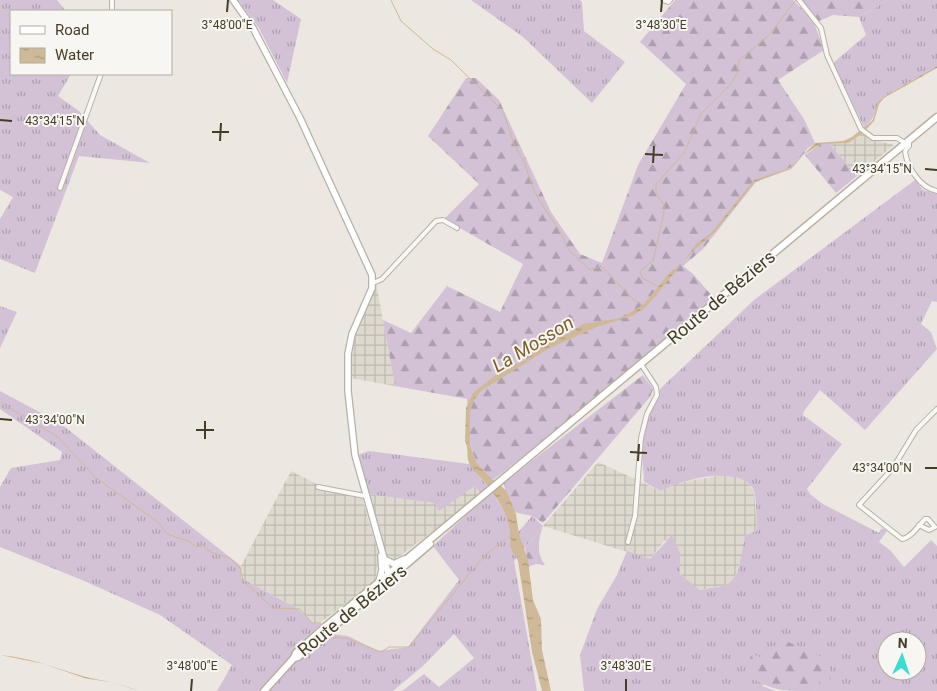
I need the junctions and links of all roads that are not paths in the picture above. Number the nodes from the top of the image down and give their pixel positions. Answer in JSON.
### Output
{"nodes":[{"id":1,"x":233,"y":0,"type":"edge"},
{"id":2,"x":663,"y":0,"type":"edge"},
{"id":3,"x":799,"y":0,"type":"edge"},
{"id":4,"x":669,"y":1,"type":"edge"},
{"id":5,"x":101,"y":75,"type":"edge"},
{"id":6,"x":937,"y":117,"type":"edge"},
{"id":7,"x":907,"y":142,"type":"junction"},
{"id":8,"x":60,"y":188,"type":"dead end"},
{"id":9,"x":937,"y":191,"type":"edge"},
{"id":10,"x":457,"y":228,"type":"dead end"},
{"id":11,"x":373,"y":283,"type":"junction"},
{"id":12,"x":642,"y":364,"type":"junction"},
{"id":13,"x":937,"y":409,"type":"edge"},
{"id":14,"x":318,"y":487,"type":"dead end"},
{"id":15,"x":365,"y":496,"type":"junction"},
{"id":16,"x":919,"y":525,"type":"junction"},
{"id":17,"x":446,"y":526,"type":"junction"},
{"id":18,"x":936,"y":527,"type":"edge"},
{"id":19,"x":628,"y":542,"type":"dead end"},
{"id":20,"x":380,"y":549,"type":"junction"},
{"id":21,"x":408,"y":557,"type":"junction"},
{"id":22,"x":387,"y":574,"type":"junction"},
{"id":23,"x":294,"y":658,"type":"junction"},
{"id":24,"x":264,"y":691,"type":"edge"}],
"edges":[{"from":1,"to":11,"type":"street"},
{"from":2,"to":4,"type":"street"},
{"from":3,"to":7,"type":"street"},
{"from":5,"to":8,"type":"street"},
{"from":6,"to":7,"type":"main road","name":"Route de Béziers"},
{"from":7,"to":9,"type":"street"},
{"from":7,"to":12,"type":"main road","name":"Route de Béziers"},
{"from":10,"to":11,"type":"street"},
{"from":11,"to":15,"type":"street"},
{"from":12,"to":17,"type":"main road","name":"Route de Béziers"},
{"from":12,"to":19,"type":"street"},
{"from":13,"to":16,"type":"street"},
{"from":14,"to":15,"type":"street"},
{"from":15,"to":20,"type":"street"},
{"from":16,"to":18,"type":"street"},
{"from":16,"to":18,"type":"street"},
{"from":17,"to":21,"type":"main road","name":"Route de Béziers"},
{"from":17,"to":22,"type":"main road","name":"Route de Béziers"},
{"from":20,"to":21,"type":"street"},
{"from":20,"to":22,"type":"street"},
{"from":21,"to":22,"type":"main road","name":"Route de Béziers"},
{"from":22,"to":23,"type":"main road","name":"Route de Béziers"},
{"from":22,"to":23,"type":"main road","name":"Route de Béziers"},
{"from":23,"to":24,"type":"main road"}]}
